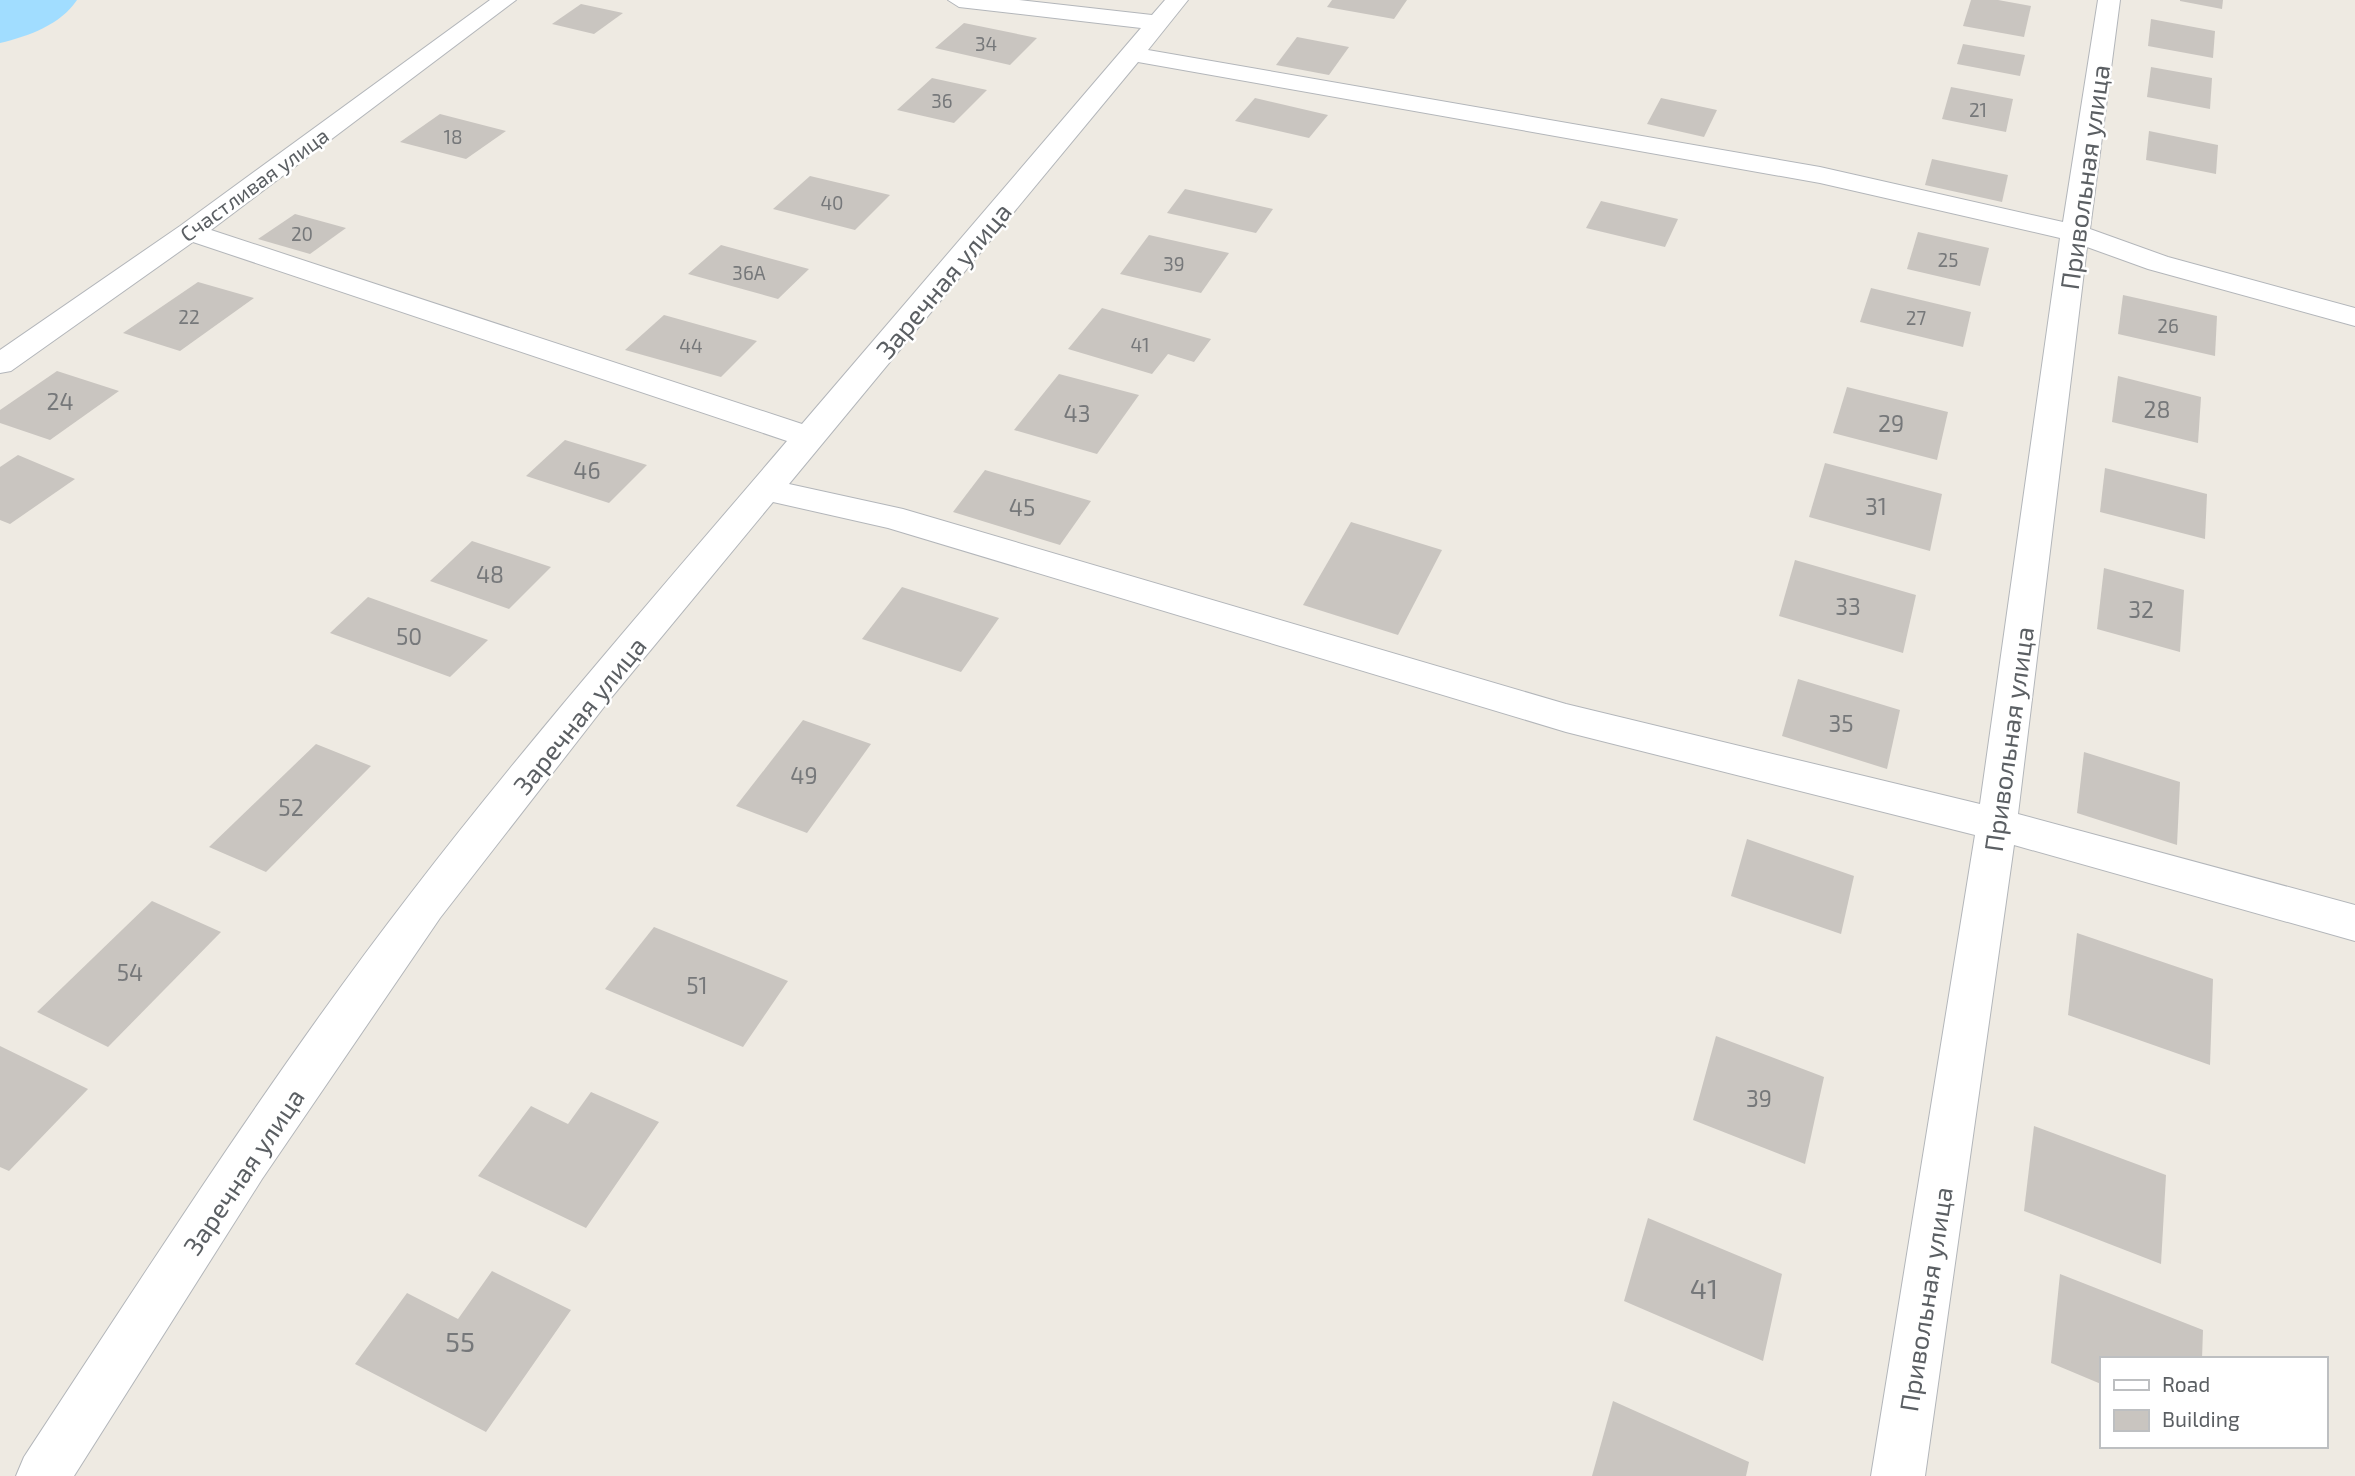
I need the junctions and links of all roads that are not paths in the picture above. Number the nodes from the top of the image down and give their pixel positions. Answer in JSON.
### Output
{"nodes":[{"id":1,"x":505,"y":0,"type":"edge"},
{"id":2,"x":959,"y":0,"type":"edge"},
{"id":3,"x":2109,"y":0,"type":"edge"},
{"id":4,"x":1167,"y":11,"type":"edge"},
{"id":5,"x":1132,"y":54,"type":"junction"},
{"id":6,"x":190,"y":232,"type":"junction"},
{"id":7,"x":2075,"y":233,"type":"junction"},
{"id":8,"x":2355,"y":317,"type":"edge"},
{"id":9,"x":0,"y":363,"type":"edge"},
{"id":10,"x":811,"y":438,"type":"junction"},
{"id":11,"x":767,"y":490,"type":"junction"},
{"id":12,"x":1997,"y":824,"type":"junction"},
{"id":13,"x":2355,"y":923,"type":"edge"},
{"id":14,"x":43,"y":1476,"type":"edge"},
{"id":15,"x":1898,"y":1476,"type":"edge"}],
"edges":[{"from":1,"to":6,"type":"street","name":"Счастливая улица"},
{"from":2,"to":4,"type":"street"},
{"from":3,"to":7,"type":"street","name":"Привольная улица"},
{"from":4,"to":5,"type":"street","name":"Заречная улица"},
{"from":5,"to":7,"type":"street"},
{"from":5,"to":10,"type":"street","name":"Заречная улица"},
{"from":6,"to":9,"type":"street","name":"Счастливая улица"},
{"from":6,"to":10,"type":"street"},
{"from":7,"to":8,"type":"street"},
{"from":7,"to":12,"type":"street","name":"Привольная улица"},
{"from":10,"to":11,"type":"street","name":"Заречная улица"},
{"from":11,"to":12,"type":"street"},
{"from":11,"to":14,"type":"street","name":"Заречная улица"},
{"from":12,"to":13,"type":"street"},
{"from":12,"to":15,"type":"street","name":"Привольная улица"}]}
